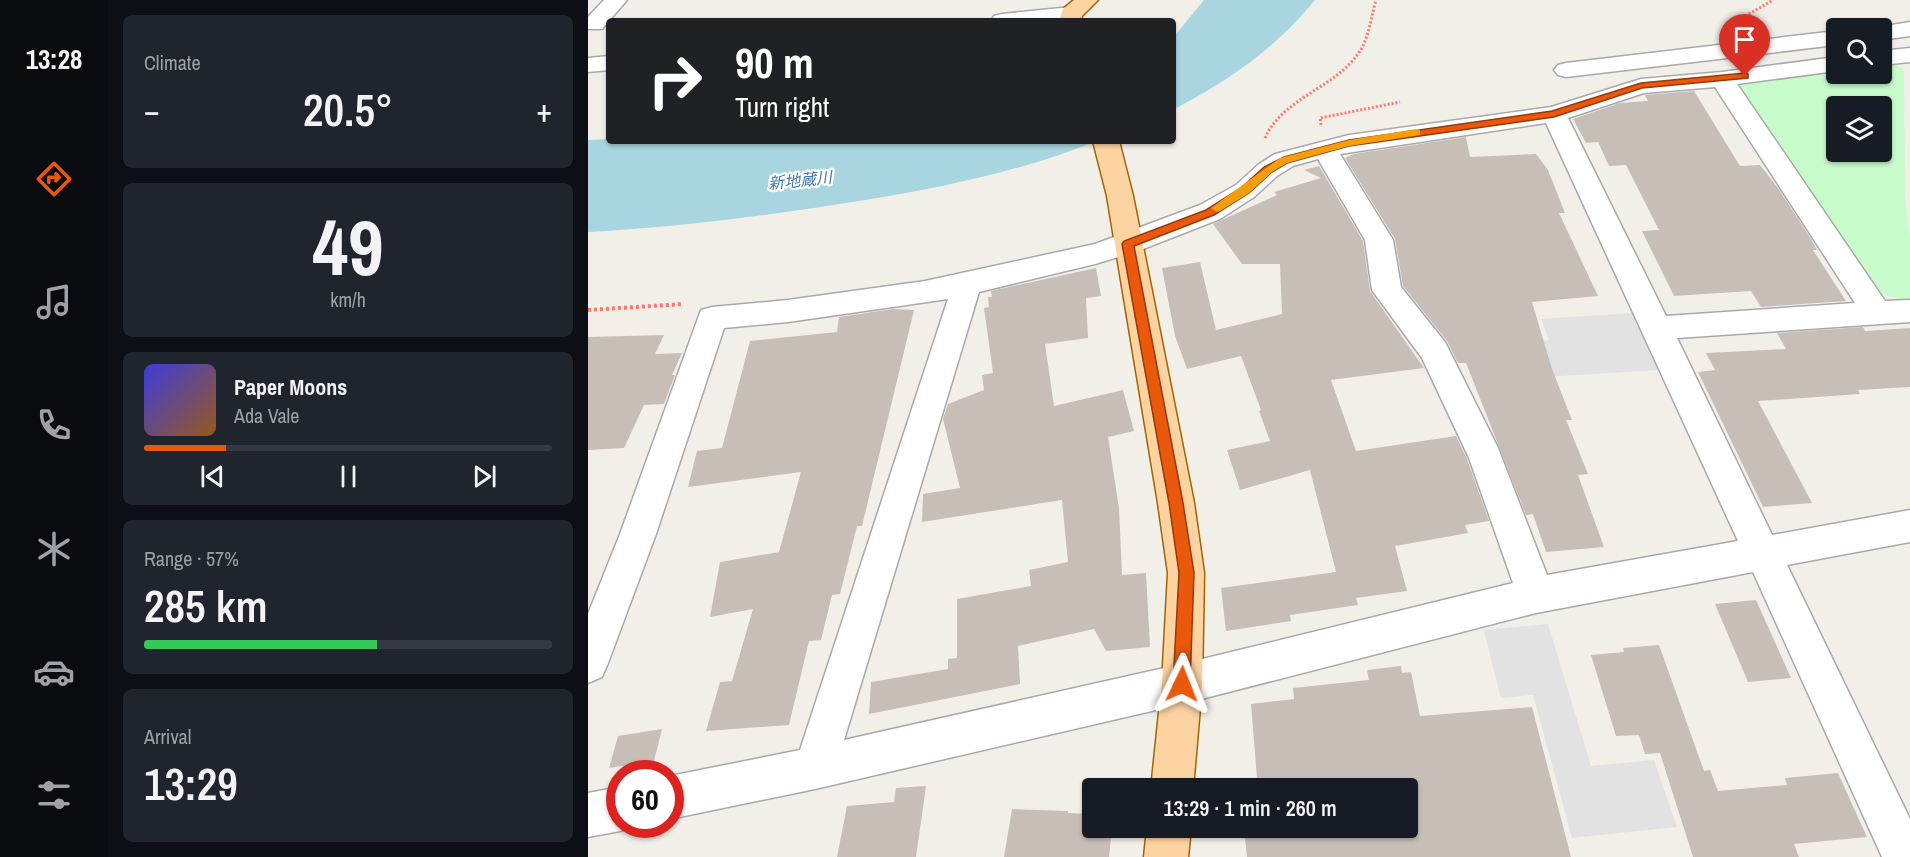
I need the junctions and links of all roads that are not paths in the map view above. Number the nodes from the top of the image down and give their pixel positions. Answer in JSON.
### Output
{"nodes":[{"id":1,"x":616,"y":0,"type":"edge"},
{"id":2,"x":1076,"y":12,"type":"edge"},
{"id":3,"x":1027,"y":18,"type":"edge"},
{"id":4,"x":597,"y":24,"type":"edge"},
{"id":5,"x":1910,"y":29,"type":"edge"},
{"id":6,"x":1892,"y":31,"type":"edge"},
{"id":7,"x":1826,"y":39,"type":"edge"},
{"id":8,"x":606,"y":63,"type":"edge"},
{"id":9,"x":588,"y":65,"type":"edge"},
{"id":10,"x":1826,"y":65,"type":"edge"},
{"id":11,"x":1566,"y":70,"type":"dead end"},
{"id":12,"x":1722,"y":79,"type":"junction"},
{"id":13,"x":1554,"y":114,"type":"junction"},
{"id":14,"x":1107,"y":144,"type":"edge"},
{"id":15,"x":1325,"y":150,"type":"junction"},
{"id":16,"x":1128,"y":244,"type":"junction"},
{"id":17,"x":967,"y":284,"type":"junction"},
{"id":18,"x":1910,"y":311,"type":"edge"},
{"id":19,"x":1876,"y":312,"type":"junction"},
{"id":20,"x":1657,"y":328,"type":"junction"},
{"id":21,"x":1910,"y":526,"type":"edge"},
{"id":22,"x":1763,"y":553,"type":"junction"},
{"id":23,"x":1536,"y":595,"type":"junction"},
{"id":24,"x":588,"y":663,"type":"edge"},
{"id":25,"x":1182,"y":684,"type":"junction"},
{"id":26,"x":815,"y":768,"type":"junction"},
{"id":27,"x":1173,"y":778,"type":"edge"},
{"id":28,"x":684,"y":795,"type":"edge"},
{"id":29,"x":606,"y":812,"type":"edge"},
{"id":30,"x":588,"y":815,"type":"edge"},
{"id":31,"x":1168,"y":838,"type":"edge"},
{"id":32,"x":1903,"y":842,"type":"edge"},
{"id":33,"x":1166,"y":857,"type":"edge"}],
"edges":[{"from":1,"to":4,"type":"street"},
{"from":2,"to":3,"type":"street"},
{"from":5,"to":6,"type":"street"},
{"from":7,"to":11,"type":"street"},
{"from":8,"to":9,"type":"street"},
{"from":10,"to":12,"type":"street"},
{"from":12,"to":13,"type":"street"},
{"from":12,"to":19,"type":"street"},
{"from":13,"to":15,"type":"street"},
{"from":13,"to":20,"type":"street"},
{"from":14,"to":16,"type":"main road"},
{"from":15,"to":16,"type":"street"},
{"from":15,"to":23,"type":"street"},
{"from":16,"to":17,"type":"street"},
{"from":16,"to":25,"type":"main road"},
{"from":17,"to":24,"type":"street"},
{"from":17,"to":26,"type":"street"},
{"from":18,"to":19,"type":"street"},
{"from":19,"to":20,"type":"street"},
{"from":20,"to":22,"type":"street"},
{"from":21,"to":22,"type":"street"},
{"from":22,"to":23,"type":"street"},
{"from":22,"to":32,"type":"street"},
{"from":23,"to":25,"type":"street"},
{"from":25,"to":26,"type":"street"},
{"from":25,"to":27,"type":"main road"},
{"from":26,"to":28,"type":"street"},
{"from":29,"to":30,"type":"street"},
{"from":31,"to":33,"type":"main road"}]}
